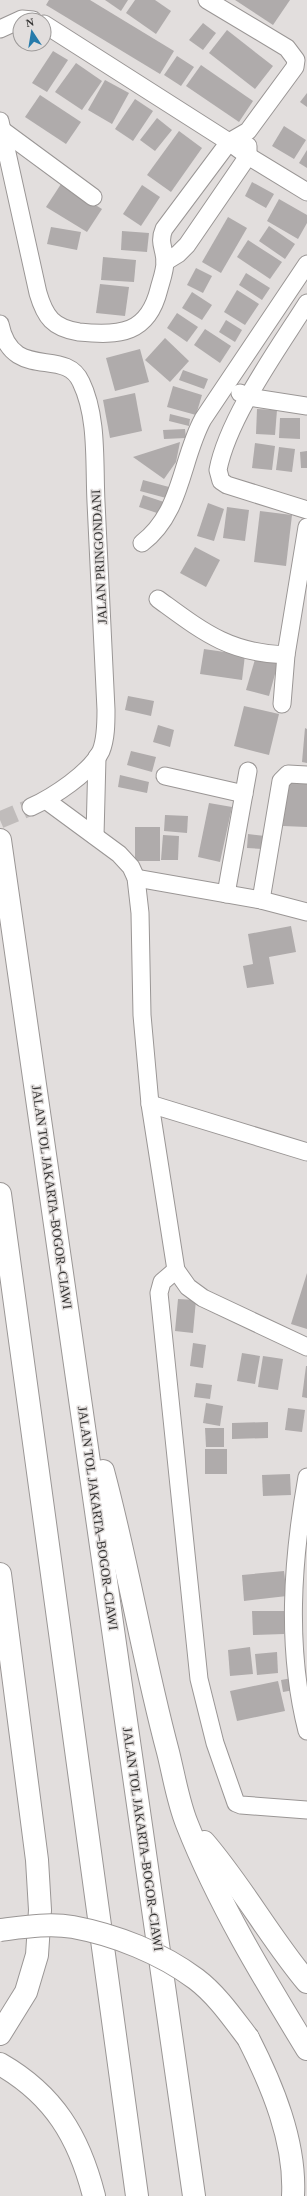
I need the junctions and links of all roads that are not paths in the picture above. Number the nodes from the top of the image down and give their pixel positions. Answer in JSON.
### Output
{"nodes":[{"id":1,"x":207,"y":0,"type":"edge"},
{"id":2,"x":12,"y":24,"type":"edge"},
{"id":3,"x":0,"y":29,"type":"edge"},
{"id":4,"x":52,"y":29,"type":"edge"},
{"id":5,"x":1,"y":126,"type":"edge"},
{"id":6,"x":248,"y":131,"type":"junction"},
{"id":7,"x":229,"y":142,"type":"junction"},
{"id":8,"x":248,"y":156,"type":"junction"},
{"id":9,"x":307,"y":192,"type":"edge"},
{"id":10,"x":93,"y":197,"type":"dead end"},
{"id":11,"x":165,"y":262,"type":"junction"},
{"id":12,"x":307,"y":264,"type":"edge"},
{"id":13,"x":307,"y":303,"type":"edge"},
{"id":14,"x":0,"y":324,"type":"edge"},
{"id":15,"x":225,"y":388,"type":"junction"},
{"id":16,"x":249,"y":397,"type":"junction"},
{"id":17,"x":307,"y":406,"type":"edge"},
{"id":18,"x":307,"y":510,"type":"edge"},
{"id":19,"x":307,"y":527,"type":"edge"},
{"id":20,"x":142,"y":543,"type":"dead end"},
{"id":21,"x":158,"y":599,"type":"dead end"},
{"id":22,"x":286,"y":655,"type":"junction"},
{"id":23,"x":282,"y":704,"type":"dead end"},
{"id":24,"x":97,"y":757,"type":"junction"},
{"id":25,"x":248,"y":771,"type":"dead end"},
{"id":26,"x":307,"y":775,"type":"edge"},
{"id":27,"x":165,"y":776,"type":"dead end"},
{"id":28,"x":244,"y":794,"type":"junction"},
{"id":29,"x":95,"y":836,"type":"junction"},
{"id":30,"x":0,"y":840,"type":"edge"},
{"id":31,"x":136,"y":878,"type":"junction"},
{"id":32,"x":226,"y":894,"type":"junction"},
{"id":33,"x":262,"y":900,"type":"junction"},
{"id":34,"x":307,"y":912,"type":"edge"},
{"id":35,"x":150,"y":1104,"type":"junction"},
{"id":36,"x":307,"y":1152,"type":"edge"},
{"id":37,"x":0,"y":1194,"type":"edge"},
{"id":38,"x":176,"y":1270,"type":"junction"},
{"id":39,"x":307,"y":1347,"type":"edge"},
{"id":40,"x":78,"y":1381,"type":"junction"},
{"id":41,"x":307,"y":1477,"type":"edge"},
{"id":42,"x":0,"y":1574,"type":"edge"},
{"id":43,"x":307,"y":1731,"type":"edge"},
{"id":44,"x":307,"y":1810,"type":"edge"},
{"id":45,"x":187,"y":1824,"type":"junction"},
{"id":46,"x":0,"y":1930,"type":"edge"},
{"id":47,"x":307,"y":1982,"type":"edge"},
{"id":48,"x":0,"y":2034,"type":"edge"},
{"id":49,"x":307,"y":2049,"type":"edge"},
{"id":50,"x":0,"y":2064,"type":"edge"},
{"id":51,"x":94,"y":2196,"type":"edge"},
{"id":52,"x":137,"y":2196,"type":"edge"},
{"id":53,"x":194,"y":2196,"type":"edge"},
{"id":54,"x":293,"y":2196,"type":"edge"}],
"edges":[{"from":1,"to":6,"type":"street"},
{"from":2,"to":3,"type":"street"},
{"from":4,"to":7,"type":"street"},
{"from":5,"to":10,"type":"street"},
{"from":5,"to":11,"type":"street"},
{"from":6,"to":7,"type":"street"},
{"from":6,"to":8,"type":"street"},
{"from":7,"to":8,"type":"street"},
{"from":7,"to":11,"type":"street"},
{"from":8,"to":9,"type":"street"},
{"from":8,"to":11,"type":"street"},
{"from":12,"to":15,"type":"street"},
{"from":13,"to":16,"type":"street"},
{"from":14,"to":24,"type":"street","name":"JALAN PRINGONDANI"},
{"from":15,"to":16,"type":"street"},
{"from":15,"to":20,"type":"street"},
{"from":16,"to":17,"type":"street"},
{"from":16,"to":18,"type":"street"},
{"from":19,"to":22,"type":"street"},
{"from":21,"to":22,"type":"street"},
{"from":22,"to":23,"type":"street"},
{"from":24,"to":29,"type":"street"},
{"from":24,"to":29,"type":"street","name":"JALAN PRINGONDANI"},
{"from":25,"to":28,"type":"street"},
{"from":26,"to":33,"type":"street"},
{"from":27,"to":28,"type":"street"},
{"from":28,"to":32,"type":"street"},
{"from":29,"to":31,"type":"street"},
{"from":30,"to":40,"type":"highway","name":"JALAN TOL JAKARTA–BOGOR–CIAWI"},
{"from":31,"to":32,"type":"street"},
{"from":31,"to":35,"type":"street"},
{"from":32,"to":33,"type":"street"},
{"from":33,"to":34,"type":"street"},
{"from":35,"to":36,"type":"street"},
{"from":35,"to":38,"type":"street"},
{"from":37,"to":52,"type":"highway"},
{"from":38,"to":39,"type":"street"},
{"from":38,"to":44,"type":"street"},
{"from":40,"to":45,"type":"highway"},
{"from":40,"to":53,"type":"highway","name":"JALAN TOL JAKARTA–BOGOR–CIAWI"},
{"from":41,"to":43,"type":"street"},
{"from":42,"to":48,"type":"highway"},
{"from":45,"to":47,"type":"highway"},
{"from":45,"to":49,"type":"highway"},
{"from":46,"to":54,"type":"highway","bridge":true},
{"from":50,"to":51,"type":"highway"}]}
